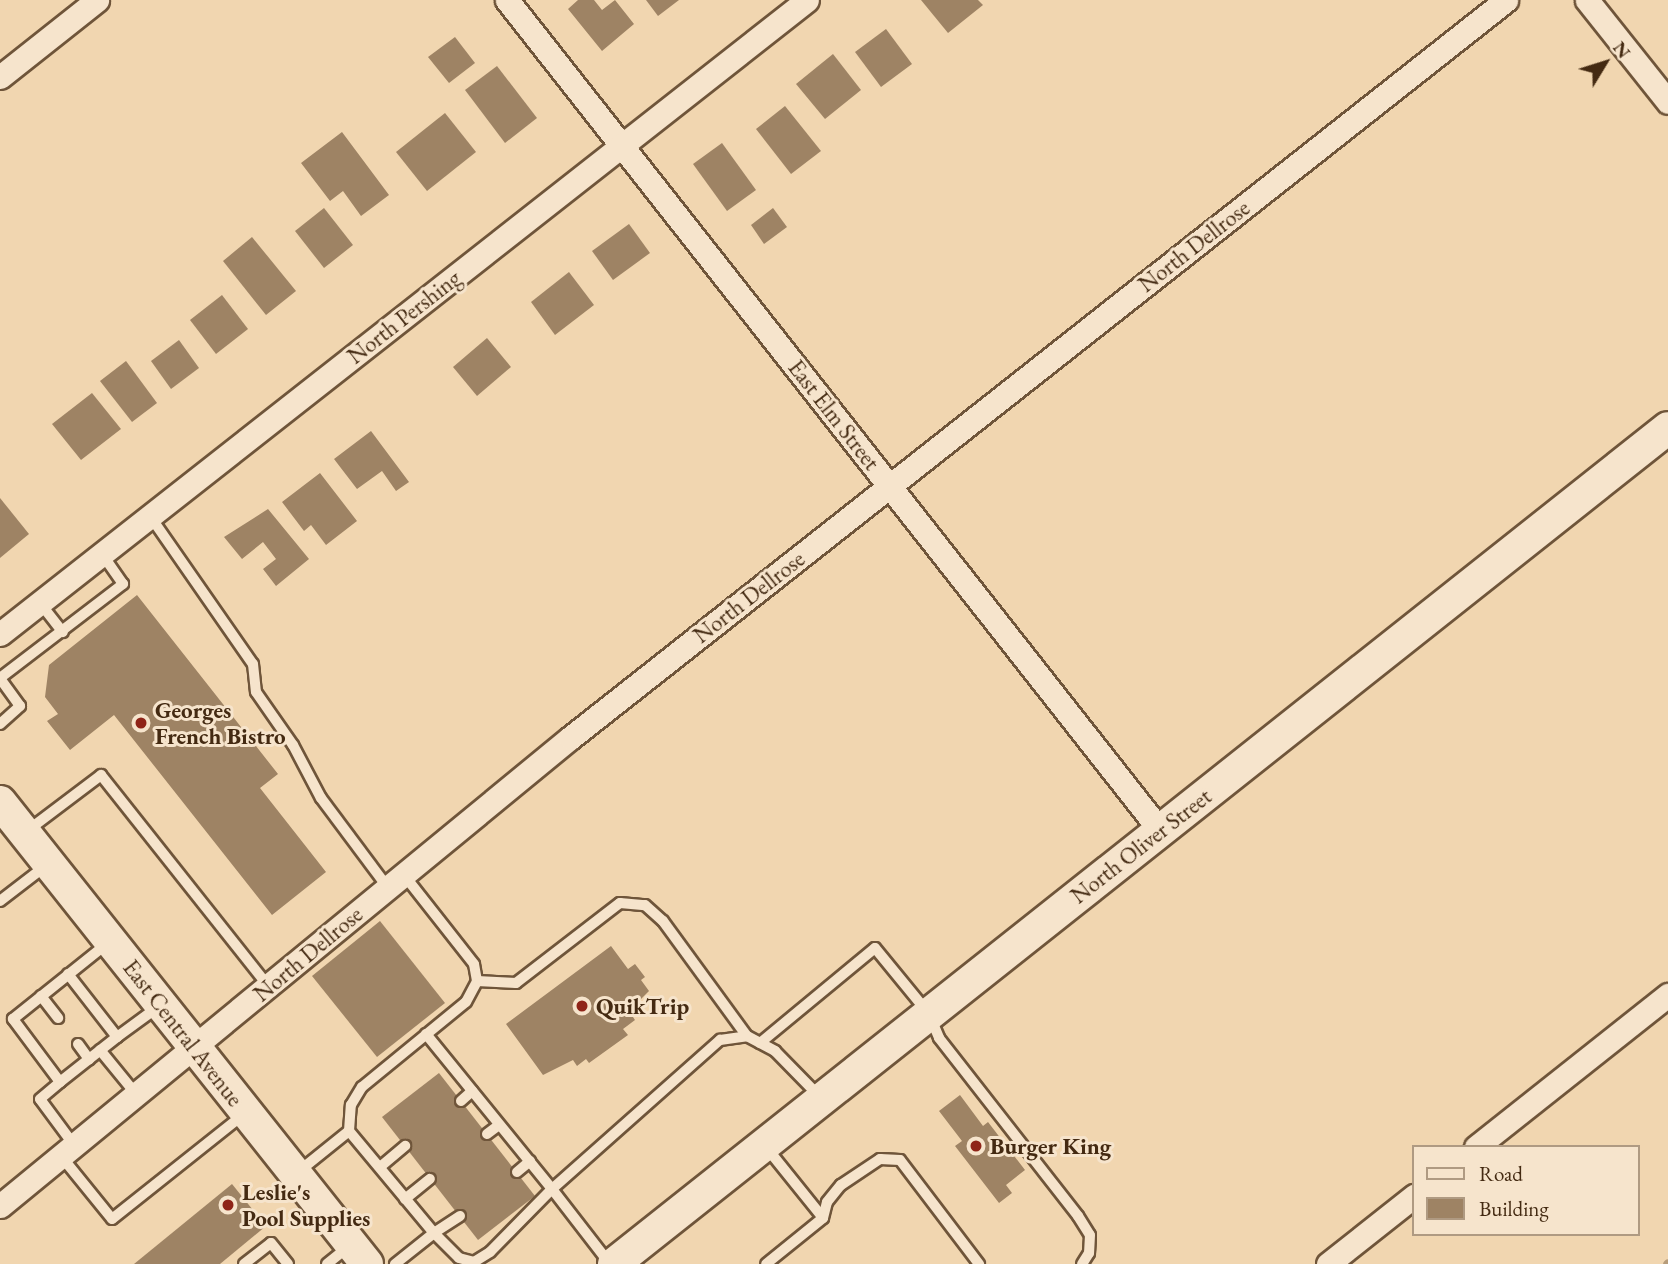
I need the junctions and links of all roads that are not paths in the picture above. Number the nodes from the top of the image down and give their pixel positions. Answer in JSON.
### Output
{"nodes":[{"id":1,"x":97,"y":0,"type":"edge"},
{"id":2,"x":507,"y":0,"type":"edge"},
{"id":3,"x":807,"y":0,"type":"edge"},
{"id":4,"x":1506,"y":0,"type":"edge"},
{"id":5,"x":1587,"y":0,"type":"edge"},
{"id":6,"x":0,"y":77,"type":"edge"},
{"id":7,"x":1668,"y":102,"type":"edge"},
{"id":8,"x":622,"y":146,"type":"junction"},
{"id":9,"x":1668,"y":428,"type":"edge"},
{"id":10,"x":890,"y":486,"type":"junction"},
{"id":11,"x":150,"y":516,"type":"junction"},
{"id":12,"x":102,"y":554,"type":"junction"},
{"id":13,"x":40,"y":603,"type":"junction"},
{"id":14,"x":63,"y":632,"type":"junction"},
{"id":15,"x":0,"y":634,"type":"edge"},
{"id":16,"x":1,"y":680,"type":"edge"},
{"id":17,"x":0,"y":724,"type":"edge"},
{"id":18,"x":0,"y":802,"type":"edge"},
{"id":19,"x":1160,"y":830,"type":"junction"},
{"id":20,"x":25,"y":833,"type":"junction"},
{"id":21,"x":49,"y":864,"type":"junction"},
{"id":22,"x":396,"y":881,"type":"junction"},
{"id":23,"x":0,"y":901,"type":"edge"},
{"id":24,"x":110,"y":941,"type":"junction"},
{"id":25,"x":68,"y":974,"type":"junction"},
{"id":26,"x":477,"y":981,"type":"junction"},
{"id":27,"x":268,"y":986,"type":"junction"},
{"id":28,"x":1668,"y":995,"type":"edge"},
{"id":29,"x":41,"y":996,"type":"junction"},
{"id":30,"x":161,"y":1004,"type":"junction"},
{"id":31,"x":929,"y":1014,"type":"junction"},
{"id":32,"x":58,"y":1018,"type":"dead end"},
{"id":33,"x":426,"y":1034,"type":"junction"},
{"id":34,"x":747,"y":1036,"type":"junction"},
{"id":35,"x":117,"y":1037,"type":"junction"},
{"id":36,"x":760,"y":1043,"type":"junction"},
{"id":37,"x":78,"y":1044,"type":"dead end"},
{"id":38,"x":195,"y":1047,"type":"junction"},
{"id":39,"x":100,"y":1050,"type":"junction"},
{"id":40,"x":89,"y":1059,"type":"junction"},
{"id":41,"x":60,"y":1082,"type":"junction"},
{"id":42,"x":472,"y":1091,"type":"junction"},
{"id":43,"x":136,"y":1094,"type":"junction"},
{"id":44,"x":821,"y":1099,"type":"junction"},
{"id":45,"x":461,"y":1101,"type":"dead end"},
{"id":46,"x":246,"y":1112,"type":"junction"},
{"id":47,"x":499,"y":1125,"type":"junction"},
{"id":48,"x":349,"y":1130,"type":"junction"},
{"id":49,"x":487,"y":1134,"type":"dead end"},
{"id":50,"x":764,"y":1145,"type":"junction"},
{"id":51,"x":1479,"y":1145,"type":"edge"},
{"id":52,"x":405,"y":1146,"type":"dead end"},
{"id":53,"x":68,"y":1150,"type":"junction"},
{"id":54,"x":530,"y":1161,"type":"junction"},
{"id":55,"x":380,"y":1167,"type":"junction"},
{"id":56,"x":517,"y":1172,"type":"dead end"},
{"id":57,"x":296,"y":1174,"type":"junction"},
{"id":58,"x":430,"y":1179,"type":"dead end"},
{"id":59,"x":551,"y":1189,"type":"junction"},
{"id":60,"x":1412,"y":1198,"type":"edge"},
{"id":61,"x":405,"y":1199,"type":"junction"},
{"id":62,"x":0,"y":1206,"type":"edge"},
{"id":63,"x":460,"y":1216,"type":"dead end"},
{"id":64,"x":823,"y":1218,"type":"junction"},
{"id":65,"x":433,"y":1234,"type":"junction"},
{"id":66,"x":359,"y":1254,"type":"edge"},
{"id":67,"x":244,"y":1264,"type":"edge"},
{"id":68,"x":288,"y":1264,"type":"edge"},
{"id":69,"x":327,"y":1264,"type":"edge"},
{"id":70,"x":395,"y":1264,"type":"edge"},
{"id":71,"x":612,"y":1264,"type":"edge"},
{"id":72,"x":766,"y":1264,"type":"edge"},
{"id":73,"x":979,"y":1264,"type":"edge"},
{"id":74,"x":1082,"y":1264,"type":"edge"},
{"id":75,"x":1328,"y":1264,"type":"edge"}],
"edges":[{"from":1,"to":6,"type":"street"},
{"from":2,"to":8,"type":"street","name":"East Elm Street"},
{"from":3,"to":8,"type":"street","name":"North Pershing"},
{"from":4,"to":10,"type":"street","name":"North Dellrose"},
{"from":5,"to":7,"type":"street"},
{"from":8,"to":10,"type":"street","name":"East Elm Street"},
{"from":8,"to":11,"type":"street","name":"North Pershing"},
{"from":9,"to":19,"type":"main road","name":"North Oliver Street"},
{"from":10,"to":19,"type":"street","name":"East Elm Street"},
{"from":10,"to":22,"type":"street","name":"North Dellrose"},
{"from":11,"to":12,"type":"street","name":"North Pershing"},
{"from":11,"to":22,"type":"lane"},
{"from":12,"to":13,"type":"street","name":"North Pershing"},
{"from":12,"to":14,"type":"lane"},
{"from":13,"to":14,"type":"lane"},
{"from":13,"to":15,"type":"street","name":"North Pershing"},
{"from":14,"to":16,"type":"lane"},
{"from":16,"to":17,"type":"lane"},
{"from":18,"to":20,"type":"main road","name":"East Central Avenue"},
{"from":19,"to":31,"type":"main road","name":"North Oliver Street"},
{"from":20,"to":21,"type":"main road","name":"East Central Avenue"},
{"from":20,"to":27,"type":"lane"},
{"from":21,"to":23,"type":"lane"},
{"from":21,"to":24,"type":"main road","name":"East Central Avenue"},
{"from":22,"to":26,"type":"lane"},
{"from":22,"to":27,"type":"street","name":"North Dellrose"},
{"from":24,"to":25,"type":"lane"},
{"from":24,"to":30,"type":"main road","name":"East Central Avenue"},
{"from":25,"to":29,"type":"lane"},
{"from":25,"to":35,"type":"lane"},
{"from":26,"to":33,"type":"lane"},
{"from":26,"to":34,"type":"lane"},
{"from":27,"to":38,"type":"street","name":"North Dellrose"},
{"from":28,"to":51,"type":"street"},
{"from":29,"to":32,"type":"lane"},
{"from":29,"to":41,"type":"lane"},
{"from":30,"to":35,"type":"lane"},
{"from":30,"to":38,"type":"main road","name":"East Central Avenue"},
{"from":31,"to":36,"type":"lane"},
{"from":31,"to":44,"type":"main road","name":"North Oliver Street"},
{"from":31,"to":74,"type":"lane"},
{"from":33,"to":42,"type":"lane"},
{"from":33,"to":48,"type":"lane"},
{"from":34,"to":36,"type":"lane"},
{"from":34,"to":59,"type":"lane"},
{"from":35,"to":39,"type":"lane"},
{"from":36,"to":44,"type":"lane"},
{"from":37,"to":40,"type":"lane"},
{"from":38,"to":43,"type":"street","name":"North Dellrose"},
{"from":38,"to":46,"type":"main road","name":"East Central Avenue"},
{"from":39,"to":40,"type":"lane"},
{"from":39,"to":43,"type":"lane"},
{"from":40,"to":41,"type":"lane"},
{"from":41,"to":53,"type":"lane"},
{"from":42,"to":45,"type":"lane"},
{"from":42,"to":47,"type":"lane"},
{"from":43,"to":53,"type":"street","name":"North Dellrose"},
{"from":44,"to":50,"type":"main road","name":"North Oliver Street"},
{"from":46,"to":53,"type":"lane"},
{"from":46,"to":57,"type":"main road","name":"East Central Avenue"},
{"from":47,"to":49,"type":"lane"},
{"from":47,"to":54,"type":"lane"},
{"from":48,"to":55,"type":"lane"},
{"from":48,"to":57,"type":"lane"},
{"from":50,"to":64,"type":"lane"},
{"from":50,"to":71,"type":"main road","name":"North Oliver Street"},
{"from":52,"to":55,"type":"lane"},
{"from":53,"to":62,"type":"street","name":"North Dellrose"},
{"from":54,"to":56,"type":"lane"},
{"from":54,"to":59,"type":"lane"},
{"from":55,"to":61,"type":"lane"},
{"from":57,"to":66,"type":"main road","name":"East Central Avenue"},
{"from":58,"to":61,"type":"lane"},
{"from":59,"to":65,"type":"lane"},
{"from":59,"to":71,"type":"lane"},
{"from":60,"to":75,"type":"street"},
{"from":61,"to":65,"type":"lane"},
{"from":63,"to":65,"type":"lane"},
{"from":64,"to":72,"type":"lane"},
{"from":64,"to":73,"type":"lane"},
{"from":65,"to":70,"type":"lane"},
{"from":66,"to":69,"type":"lane"},
{"from":67,"to":68,"type":"lane"}]}
